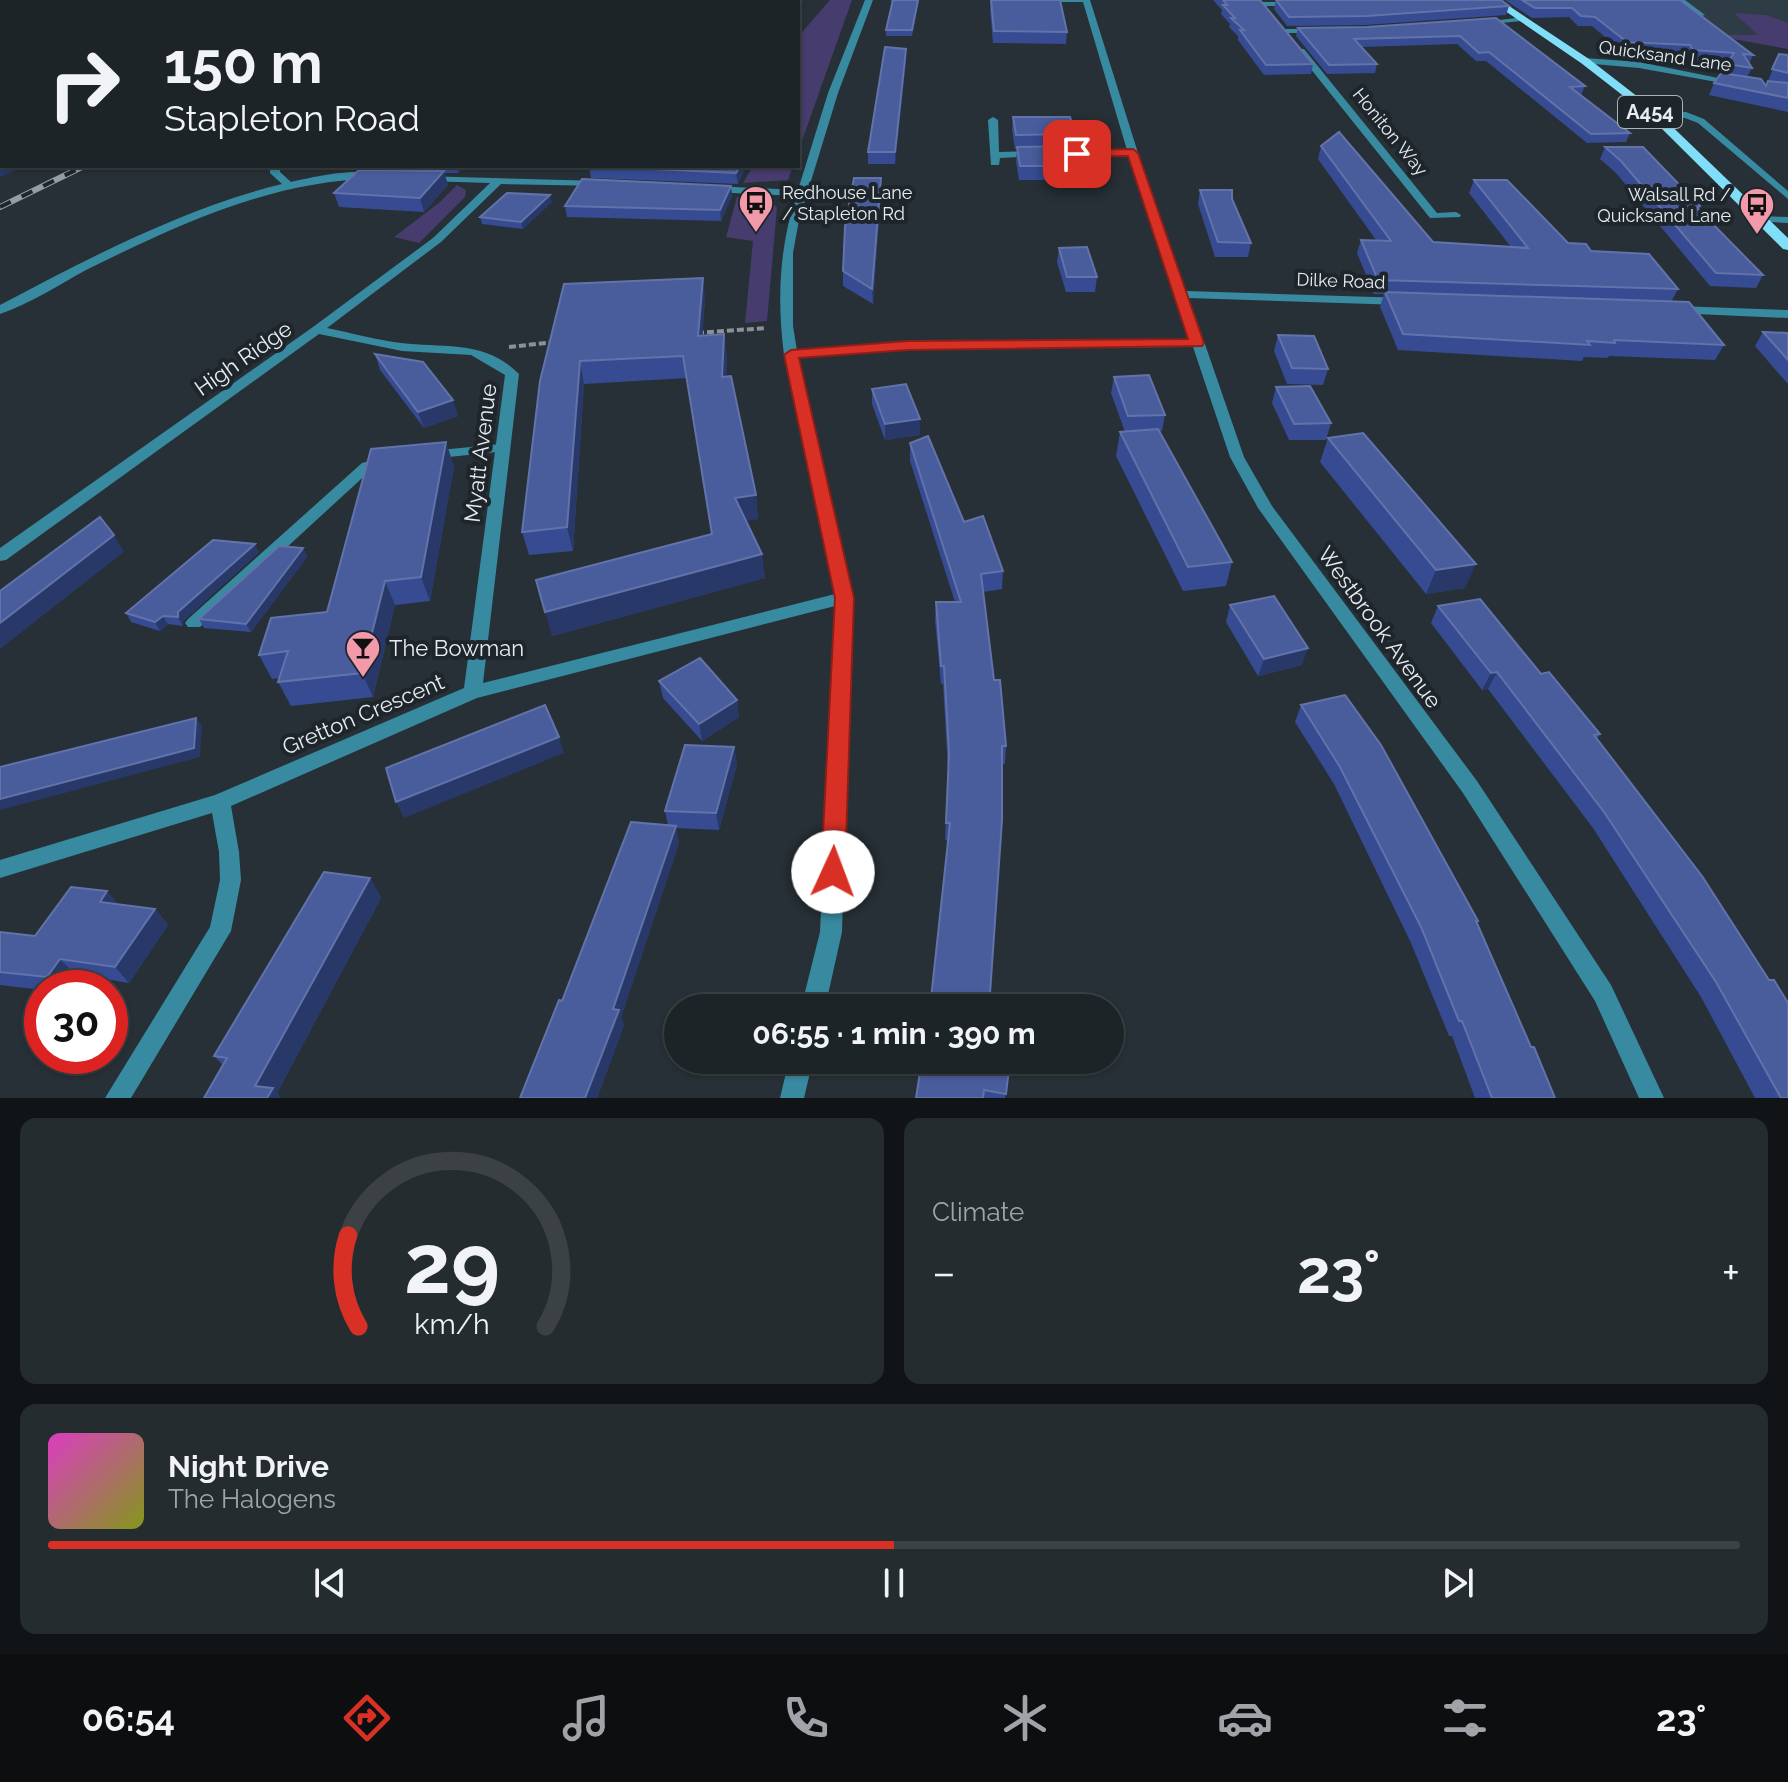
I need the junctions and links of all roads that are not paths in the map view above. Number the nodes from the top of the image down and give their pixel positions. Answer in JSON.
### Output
{"nodes":[{"id":1,"x":869,"y":0,"type":"edge"},
{"id":2,"x":1031,"y":0,"type":"edge"},
{"id":3,"x":1086,"y":0,"type":"edge"},
{"id":4,"x":1494,"y":0,"type":"edge"},
{"id":5,"x":1680,"y":0,"type":"edge"},
{"id":6,"x":1259,"y":2,"type":"edge"},
{"id":7,"x":1290,"y":4,"type":"edge"},
{"id":8,"x":1268,"y":13,"type":"edge"},
{"id":9,"x":1701,"y":15,"type":"edge"},
{"id":10,"x":1522,"y":19,"type":"junction"},
{"id":11,"x":1277,"y":22,"type":"edge"},
{"id":12,"x":1465,"y":24,"type":"edge"},
{"id":13,"x":1285,"y":31,"type":"junction"},
{"id":14,"x":1325,"y":31,"type":"edge"},
{"id":15,"x":1303,"y":53,"type":"junction"},
{"id":16,"x":1318,"y":53,"type":"edge"},
{"id":17,"x":1585,"y":61,"type":"junction"},
{"id":18,"x":1746,"y":84,"type":"edge"},
{"id":19,"x":1652,"y":113,"type":"junction"},
{"id":20,"x":993,"y":120,"type":"dead end"},
{"id":21,"x":1133,"y":153,"type":"junction"},
{"id":22,"x":275,"y":168,"type":"edge"},
{"id":23,"x":551,"y":168,"type":"edge"},
{"id":24,"x":392,"y":177,"type":"edge"},
{"id":25,"x":407,"y":177,"type":"edge"},
{"id":26,"x":499,"y":180,"type":"junction"},
{"id":27,"x":541,"y":181,"type":"junction"},
{"id":28,"x":287,"y":183,"type":"junction"},
{"id":29,"x":618,"y":185,"type":"edge"},
{"id":30,"x":695,"y":188,"type":"edge"},
{"id":31,"x":803,"y":193,"type":"junction"},
{"id":32,"x":1788,"y":196,"type":"edge"},
{"id":33,"x":1456,"y":215,"type":"dead end"},
{"id":34,"x":1760,"y":219,"type":"junction"},
{"id":35,"x":1788,"y":220,"type":"edge"},
{"id":36,"x":1788,"y":246,"type":"edge"},
{"id":37,"x":1180,"y":294,"type":"junction"},
{"id":38,"x":1414,"y":302,"type":"edge"},
{"id":39,"x":0,"y":310,"type":"edge"},
{"id":40,"x":1663,"y":310,"type":"edge"},
{"id":41,"x":1788,"y":314,"type":"edge"},
{"id":42,"x":317,"y":330,"type":"junction"},
{"id":43,"x":1197,"y":343,"type":"junction"},
{"id":44,"x":791,"y":355,"type":"junction"},
{"id":45,"x":501,"y":448,"type":"junction"},
{"id":46,"x":0,"y":556,"type":"edge"},
{"id":47,"x":844,"y":598,"type":"junction"},
{"id":48,"x":194,"y":623,"type":"dead end"},
{"id":49,"x":473,"y":692,"type":"junction"},
{"id":50,"x":220,"y":802,"type":"junction"},
{"id":51,"x":0,"y":869,"type":"edge"},
{"id":52,"x":816,"y":994,"type":"edge"},
{"id":53,"x":798,"y":1074,"type":"edge"},
{"id":54,"x":117,"y":1098,"type":"edge"},
{"id":55,"x":792,"y":1098,"type":"edge"},
{"id":56,"x":1652,"y":1098,"type":"edge"}],
"edges":[{"from":1,"to":31,"type":"street"},
{"from":2,"to":3,"type":"street","name":"Westbrook Avenue"},
{"from":3,"to":21,"type":"street","name":"Westbrook Avenue"},
{"from":4,"to":10,"type":"main road","number":"A454"},
{"from":5,"to":9,"type":"street"},
{"from":6,"to":7,"type":"street"},
{"from":6,"to":8,"type":"street"},
{"from":10,"to":12,"type":"street"},
{"from":10,"to":17,"type":"main road","number":"A454"},
{"from":11,"to":13,"type":"street","name":"Honiton Way"},
{"from":13,"to":14,"type":"street"},
{"from":13,"to":15,"type":"street","name":"Honiton Way"},
{"from":15,"to":16,"type":"street"},
{"from":15,"to":33,"type":"street","name":"Honiton Way"},
{"from":17,"to":18,"type":"street","name":"Quicksand Lane"},
{"from":17,"to":19,"type":"main road","number":"A454"},
{"from":19,"to":32,"type":"street"},
{"from":19,"to":34,"type":"main road","number":"A454"},
{"from":20,"to":21,"type":"street"},
{"from":21,"to":37,"type":"street","name":"Westbrook Avenue"},
{"from":22,"to":28,"type":"street"},
{"from":23,"to":27,"type":"street"},
{"from":24,"to":28,"type":"street"},
{"from":25,"to":26,"type":"street"},
{"from":26,"to":27,"type":"street"},
{"from":26,"to":42,"type":"street","name":"High Ridge"},
{"from":27,"to":29,"type":"street"},
{"from":28,"to":39,"type":"street"},
{"from":30,"to":31,"type":"street"},
{"from":31,"to":44,"type":"street"},
{"from":34,"to":35,"type":"street"},
{"from":34,"to":36,"type":"main road","number":"A454"},
{"from":37,"to":38,"type":"street","name":"Dilke Road"},
{"from":37,"to":43,"type":"street","name":"Westbrook Avenue"},
{"from":40,"to":41,"type":"street"},
{"from":42,"to":45,"type":"street","name":"Myatt Avenue"},
{"from":42,"to":46,"type":"street","name":"High Ridge"},
{"from":43,"to":44,"type":"street"},
{"from":43,"to":56,"type":"street","name":"Westbrook Avenue"},
{"from":44,"to":47,"type":"street"},
{"from":45,"to":48,"type":"street"},
{"from":45,"to":49,"type":"street","name":"Myatt Avenue"},
{"from":47,"to":49,"type":"street","name":"Gretton Crescent"},
{"from":47,"to":52,"type":"street"},
{"from":49,"to":50,"type":"street","name":"Gretton Crescent"},
{"from":50,"to":51,"type":"street","name":"Gretton Crescent"},
{"from":50,"to":54,"type":"street"},
{"from":53,"to":55,"type":"street"}]}
